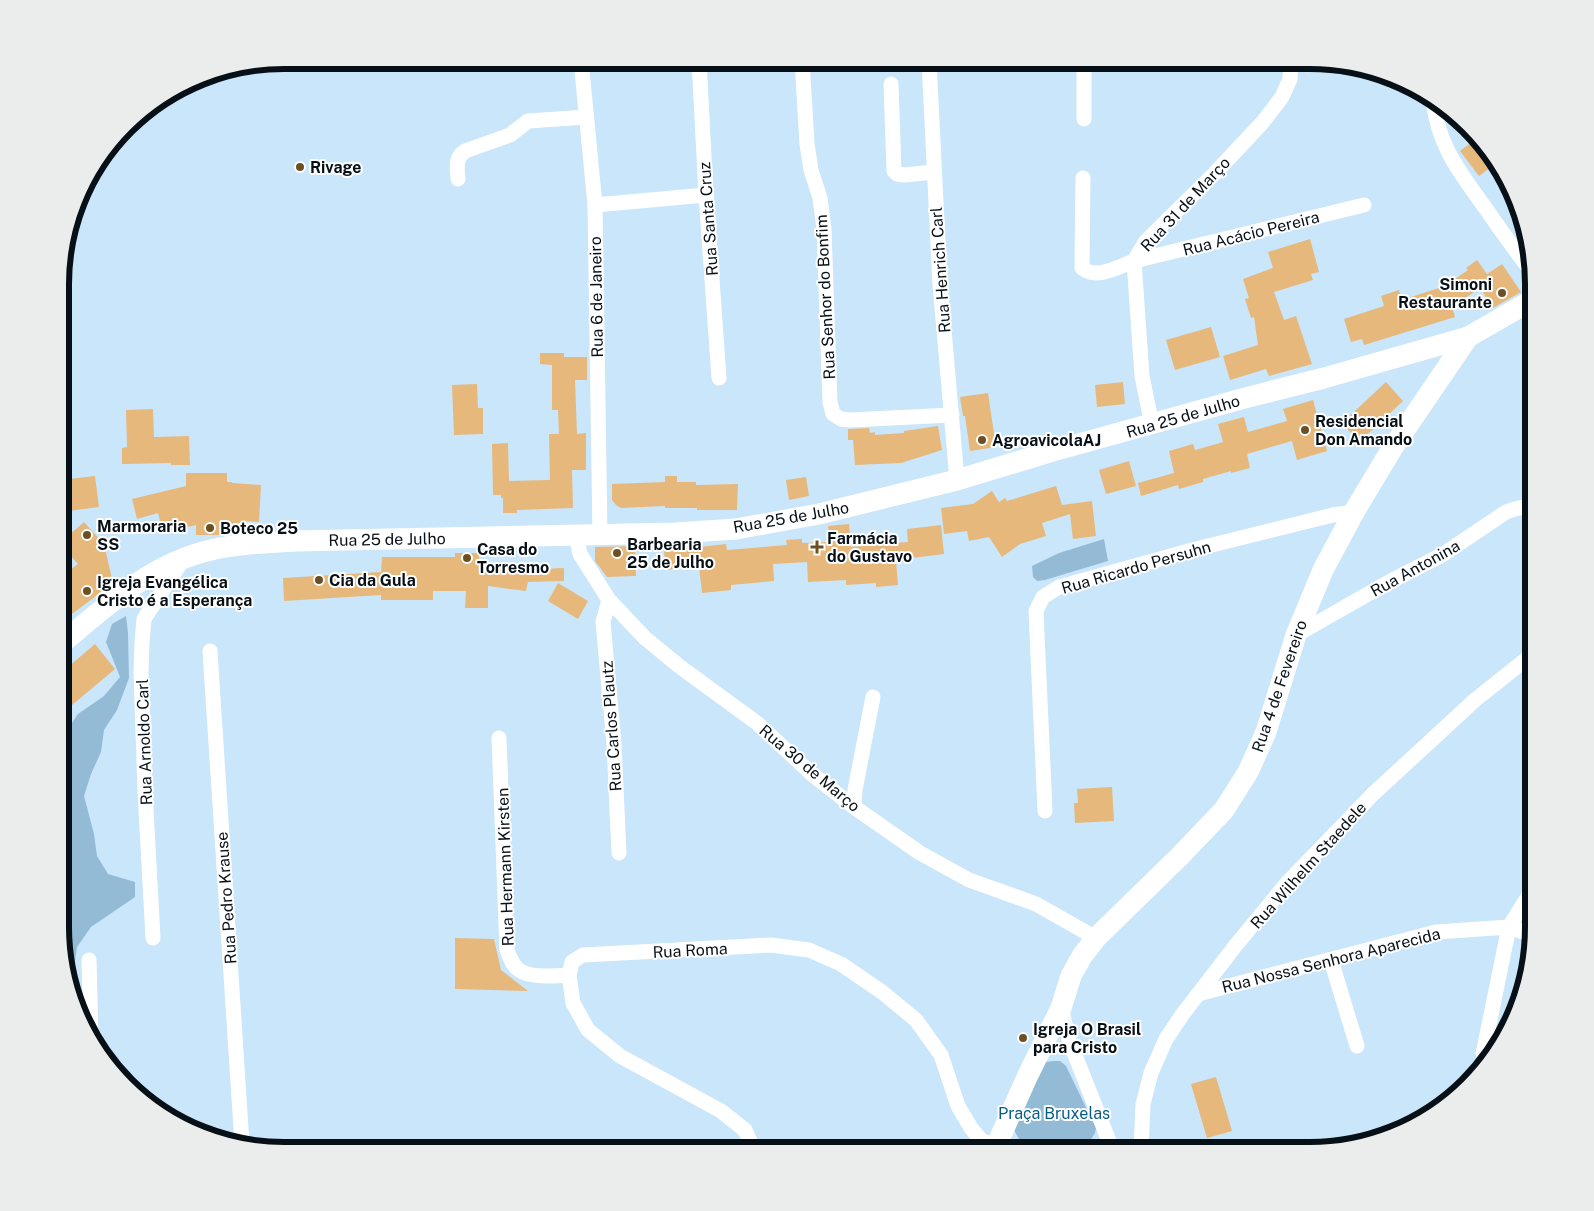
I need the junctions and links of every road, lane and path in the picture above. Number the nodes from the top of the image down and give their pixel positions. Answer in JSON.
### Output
{"nodes":[{"id":1,"x":582,"y":69,"type":"edge"},
{"id":2,"x":699,"y":69,"type":"edge"},
{"id":3,"x":803,"y":69,"type":"edge"},
{"id":4,"x":929,"y":69,"type":"edge"},
{"id":5,"x":1084,"y":69,"type":"edge"},
{"id":6,"x":1291,"y":69,"type":"edge"},
{"id":7,"x":891,"y":84,"type":"dead end"},
{"id":8,"x":1434,"y":108,"type":"edge"},
{"id":9,"x":586,"y":117,"type":"junction"},
{"id":10,"x":1084,"y":119,"type":"dead end"},
{"id":11,"x":934,"y":172,"type":"junction"},
{"id":12,"x":458,"y":178,"type":"dead end"},
{"id":13,"x":1083,"y":178,"type":"dead end"},
{"id":14,"x":706,"y":195,"type":"junction"},
{"id":15,"x":595,"y":205,"type":"junction"},
{"id":16,"x":1364,"y":205,"type":"dead end"},
{"id":17,"x":1134,"y":261,"type":"junction"},
{"id":18,"x":1524,"y":262,"type":"edge"},
{"id":19,"x":1525,"y":304,"type":"edge"},
{"id":20,"x":1468,"y":338,"type":"junction"},
{"id":21,"x":719,"y":378,"type":"dead end"},
{"id":22,"x":952,"y":415,"type":"junction"},
{"id":23,"x":1152,"y":425,"type":"junction"},
{"id":24,"x":957,"y":480,"type":"junction"},
{"id":25,"x":1525,"y":507,"type":"edge"},
{"id":26,"x":1354,"y":512,"type":"junction"},
{"id":27,"x":600,"y":535,"type":"junction"},
{"id":28,"x":576,"y":536,"type":"junction"},
{"id":29,"x":184,"y":558,"type":"junction"},
{"id":30,"x":609,"y":600,"type":"junction"},
{"id":31,"x":1296,"y":635,"type":"junction"},
{"id":32,"x":69,"y":637,"type":"edge"},
{"id":33,"x":210,"y":651,"type":"dead end"},
{"id":34,"x":1525,"y":660,"type":"edge"},
{"id":35,"x":872,"y":697,"type":"dead end"},
{"id":36,"x":500,"y":738,"type":"dead end"},
{"id":37,"x":854,"y":807,"type":"junction"},
{"id":38,"x":1044,"y":811,"type":"dead end"},
{"id":39,"x":619,"y":853,"type":"dead end"},
{"id":40,"x":1525,"y":902,"type":"edge"},
{"id":41,"x":1509,"y":927,"type":"junction"},
{"id":42,"x":1525,"y":933,"type":"edge"},
{"id":43,"x":153,"y":938,"type":"dead end"},
{"id":44,"x":1096,"y":938,"type":"junction"},
{"id":45,"x":89,"y":960,"type":"dead end"},
{"id":46,"x":1331,"y":960,"type":"junction"},
{"id":47,"x":569,"y":975,"type":"junction"},
{"id":48,"x":1198,"y":994,"type":"junction"},
{"id":49,"x":1061,"y":1008,"type":"junction"},
{"id":50,"x":91,"y":1022,"type":"edge"},
{"id":51,"x":1357,"y":1046,"type":"dead end"},
{"id":52,"x":1482,"y":1054,"type":"dead end"},
{"id":53,"x":242,"y":1138,"type":"edge"},
{"id":54,"x":750,"y":1142,"type":"edge"},
{"id":55,"x":985,"y":1142,"type":"edge"},
{"id":56,"x":1003,"y":1142,"type":"edge"},
{"id":57,"x":1109,"y":1142,"type":"edge"},
{"id":58,"x":1141,"y":1142,"type":"edge"}],
"edges":[{"from":1,"to":9,"type":"street","name":"Rua 6 de Janeiro"},
{"from":2,"to":14,"type":"street","name":"Rua Santa Cruz"},
{"from":3,"to":22,"type":"street","name":"Rua Senhor do Bonfim"},
{"from":4,"to":11,"type":"street","name":"Rua Henrich Carl"},
{"from":5,"to":10,"type":"street"},
{"from":6,"to":17,"type":"street","name":"Rua 31 de Março"},
{"from":7,"to":11,"type":"street"},
{"from":8,"to":18,"type":"street"},
{"from":9,"to":12,"type":"street"},
{"from":9,"to":15,"type":"street","name":"Rua 6 de Janeiro"},
{"from":11,"to":22,"type":"street","name":"Rua Henrich Carl"},
{"from":13,"to":17,"type":"street","name":"Rua Acácio Pereira"},
{"from":14,"to":15,"type":"street"},
{"from":14,"to":21,"type":"street","name":"Rua Santa Cruz"},
{"from":15,"to":27,"type":"street","name":"Rua 6 de Janeiro"},
{"from":16,"to":17,"type":"street","name":"Rua Acácio Pereira"},
{"from":17,"to":23,"type":"street","name":"Rua 31 de Março"},
{"from":19,"to":20,"type":"main road"},
{"from":20,"to":23,"type":"main road","name":"Rua 25 de Julho"},
{"from":20,"to":26,"type":"main road","name":"Rua 4 de Fevereiro"},
{"from":22,"to":24,"type":"street","name":"Rua Henrich Carl"},
{"from":23,"to":24,"type":"main road","name":"Rua 25 de Julho"},
{"from":24,"to":27,"type":"main road","name":"Rua 25 de Julho"},
{"from":25,"to":31,"type":"street","name":"Rua Antonina"},
{"from":26,"to":31,"type":"main road","name":"Rua 4 de Fevereiro"},
{"from":26,"to":38,"type":"street","name":"Rua Ricardo Persuhn"},
{"from":27,"to":28,"type":"main road","name":"Rua 25 de Julho"},
{"from":28,"to":29,"type":"main road","name":"Rua 25 de Julho"},
{"from":28,"to":30,"type":"street","name":"Rua 30 de Março"},
{"from":29,"to":32,"type":"main road","name":"Rua 25 de Julho"},
{"from":29,"to":43,"type":"street","name":"Rua Arnoldo Carl"},
{"from":30,"to":37,"type":"street","name":"Rua 30 de Março"},
{"from":30,"to":39,"type":"street","name":"Rua Carlos Plautz"},
{"from":31,"to":44,"type":"main road","name":"Rua 4 de Fevereiro"},
{"from":33,"to":53,"type":"street","name":"Rua Pedro Krause"},
{"from":34,"to":48,"type":"street","name":"Rua Wilhelm Staedele"},
{"from":35,"to":37,"type":"street"},
{"from":36,"to":47,"type":"street","name":"Rua Hermann Kirsten"},
{"from":37,"to":44,"type":"street","name":"Rua 30 de Março"},
{"from":40,"to":41,"type":"street"},
{"from":41,"to":42,"type":"street"},
{"from":41,"to":46,"type":"street","name":"Rua Nossa Senhora Aparecida"},
{"from":41,"to":52,"type":"street"},
{"from":44,"to":49,"type":"main road","name":"Rua 4 de Fevereiro"},
{"from":45,"to":50,"type":"street"},
{"from":46,"to":48,"type":"street","name":"Rua Nossa Senhora Aparecida"},
{"from":46,"to":51,"type":"street"},
{"from":47,"to":54,"type":"street"},
{"from":47,"to":55,"type":"street","name":"Rua Roma"},
{"from":48,"to":58,"type":"street","name":"Rua Wilhelm Staedele"},
{"from":49,"to":56,"type":"main road","name":"Rua 4 de Fevereiro"},
{"from":49,"to":57,"type":"street"}]}
